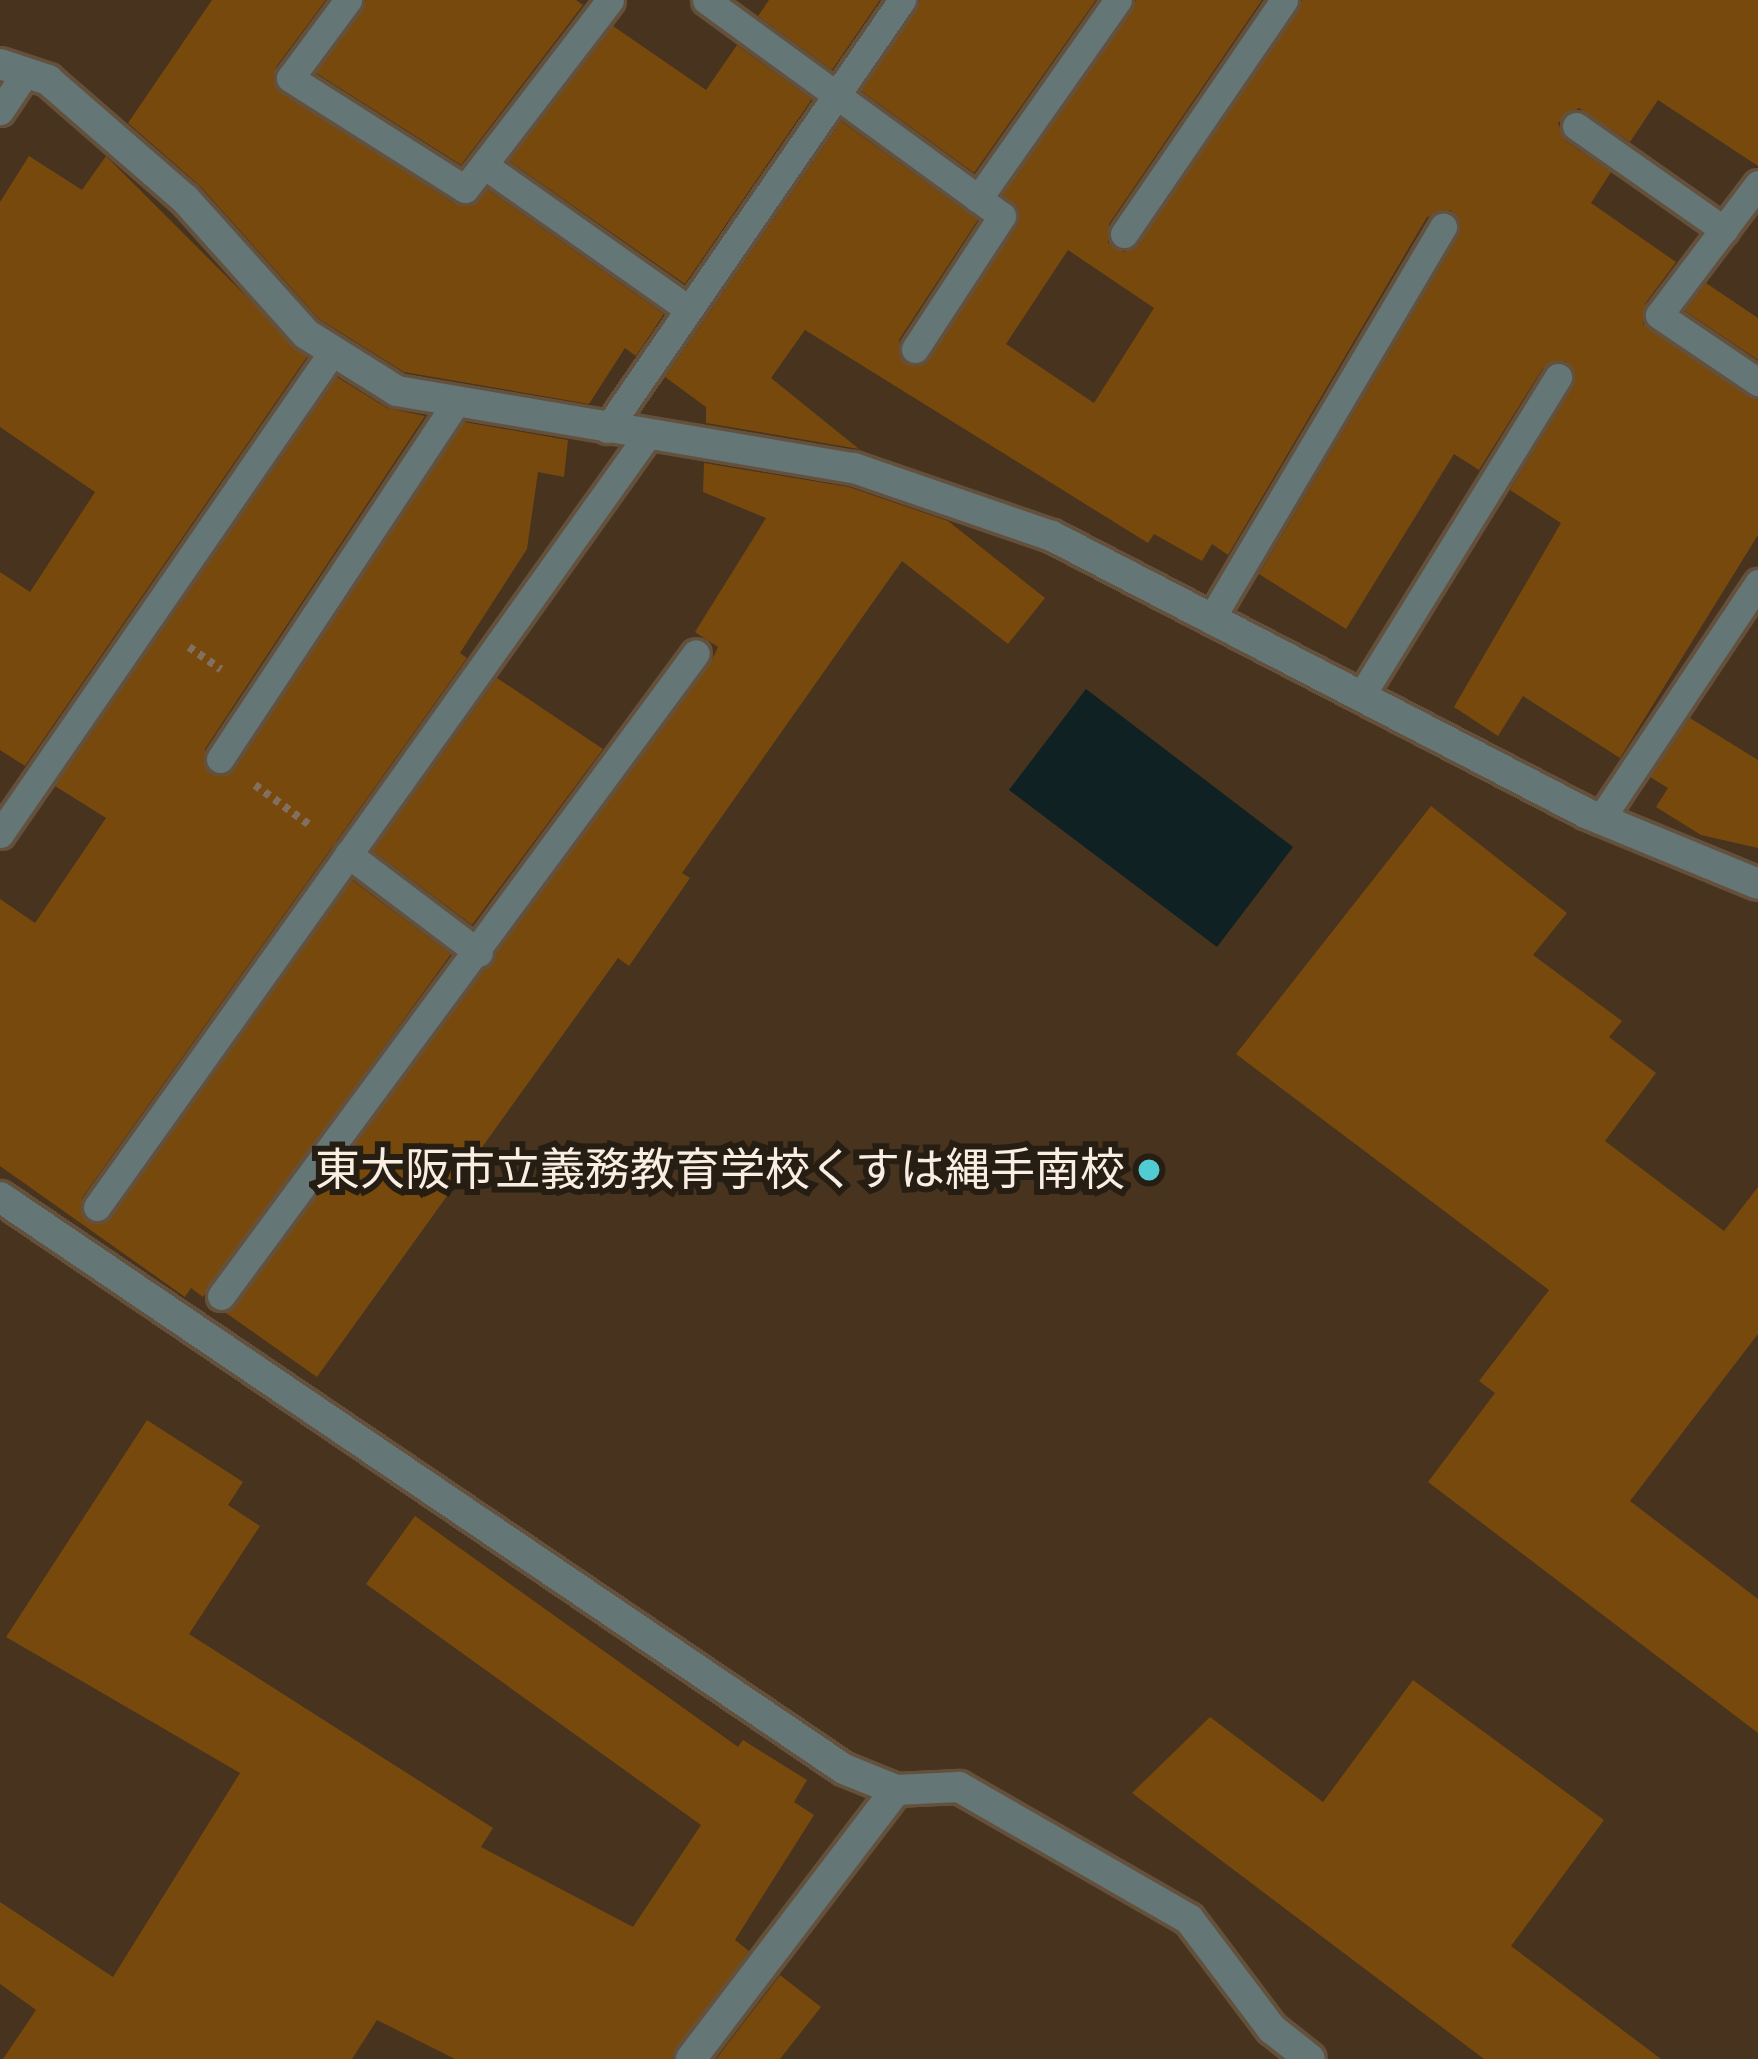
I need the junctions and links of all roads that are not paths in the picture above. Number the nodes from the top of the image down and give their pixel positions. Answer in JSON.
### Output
{"nodes":[{"id":1,"x":348,"y":0,"type":"edge"},
{"id":2,"x":610,"y":0,"type":"edge"},
{"id":3,"x":706,"y":0,"type":"edge"},
{"id":4,"x":902,"y":0,"type":"edge"},
{"id":5,"x":1118,"y":0,"type":"edge"},
{"id":6,"x":1283,"y":0,"type":"edge"},
{"id":7,"x":13,"y":68,"type":"edge"},
{"id":8,"x":831,"y":92,"type":"junction"},
{"id":9,"x":0,"y":111,"type":"edge"},
{"id":10,"x":1576,"y":126,"type":"dead end"},
{"id":11,"x":484,"y":164,"type":"junction"},
{"id":12,"x":1758,"y":184,"type":"edge"},
{"id":13,"x":978,"y":199,"type":"junction"},
{"id":14,"x":1443,"y":226,"type":"dead end"},
{"id":15,"x":1724,"y":230,"type":"junction"},
{"id":16,"x":1124,"y":234,"type":"dead end"},
{"id":17,"x":687,"y":308,"type":"junction"},
{"id":18,"x":915,"y":349,"type":"dead end"},
{"id":19,"x":334,"y":351,"type":"junction"},
{"id":20,"x":1558,"y":376,"type":"dead end"},
{"id":21,"x":1758,"y":382,"type":"edge"},
{"id":22,"x":456,"y":402,"type":"junction"},
{"id":23,"x":607,"y":429,"type":"junction"},
{"id":24,"x":647,"y":436,"type":"junction"},
{"id":25,"x":1758,"y":583,"type":"edge"},
{"id":26,"x":1210,"y":619,"type":"junction"},
{"id":27,"x":696,"y":653,"type":"dead end"},
{"id":28,"x":1361,"y":696,"type":"junction"},
{"id":29,"x":220,"y":759,"type":"road end"},
{"id":30,"x":1600,"y":820,"type":"junction"},
{"id":31,"x":0,"y":834,"type":"edge"},
{"id":32,"x":348,"y":854,"type":"junction"},
{"id":33,"x":1758,"y":884,"type":"edge"},
{"id":34,"x":479,"y":953,"type":"junction"},
{"id":35,"x":0,"y":1197,"type":"edge"},
{"id":36,"x":97,"y":1207,"type":"dead end"},
{"id":37,"x":220,"y":1296,"type":"dead end"},
{"id":38,"x":896,"y":1790,"type":"junction"},
{"id":39,"x":691,"y":2059,"type":"edge"},
{"id":40,"x":1310,"y":2059,"type":"edge"}],
"edges":[{"from":1,"to":11,"type":"lane"},
{"from":2,"to":11,"type":"lane"},
{"from":3,"to":8,"type":"lane"},
{"from":4,"to":8,"type":"lane"},
{"from":5,"to":13,"type":"lane"},
{"from":6,"to":16,"type":"lane"},
{"from":7,"to":9,"type":"lane"},
{"from":7,"to":19,"type":"street"},
{"from":8,"to":13,"type":"lane"},
{"from":8,"to":17,"type":"lane"},
{"from":10,"to":15,"type":"lane"},
{"from":11,"to":17,"type":"lane"},
{"from":12,"to":15,"type":"lane"},
{"from":13,"to":18,"type":"lane"},
{"from":14,"to":26,"type":"lane"},
{"from":15,"to":21,"type":"lane"},
{"from":17,"to":23,"type":"lane"},
{"from":19,"to":22,"type":"street"},
{"from":19,"to":31,"type":"lane"},
{"from":20,"to":28,"type":"lane"},
{"from":22,"to":23,"type":"street"},
{"from":22,"to":29,"type":"lane"},
{"from":23,"to":24,"type":"street"},
{"from":24,"to":26,"type":"street"},
{"from":24,"to":32,"type":"lane"},
{"from":25,"to":30,"type":"lane"},
{"from":26,"to":28,"type":"street"},
{"from":27,"to":34,"type":"lane"},
{"from":28,"to":30,"type":"street"},
{"from":30,"to":33,"type":"street"},
{"from":32,"to":34,"type":"lane"},
{"from":32,"to":36,"type":"lane"},
{"from":34,"to":37,"type":"lane"},
{"from":35,"to":38,"type":"street"},
{"from":38,"to":39,"type":"street"},
{"from":38,"to":40,"type":"street"}]}
